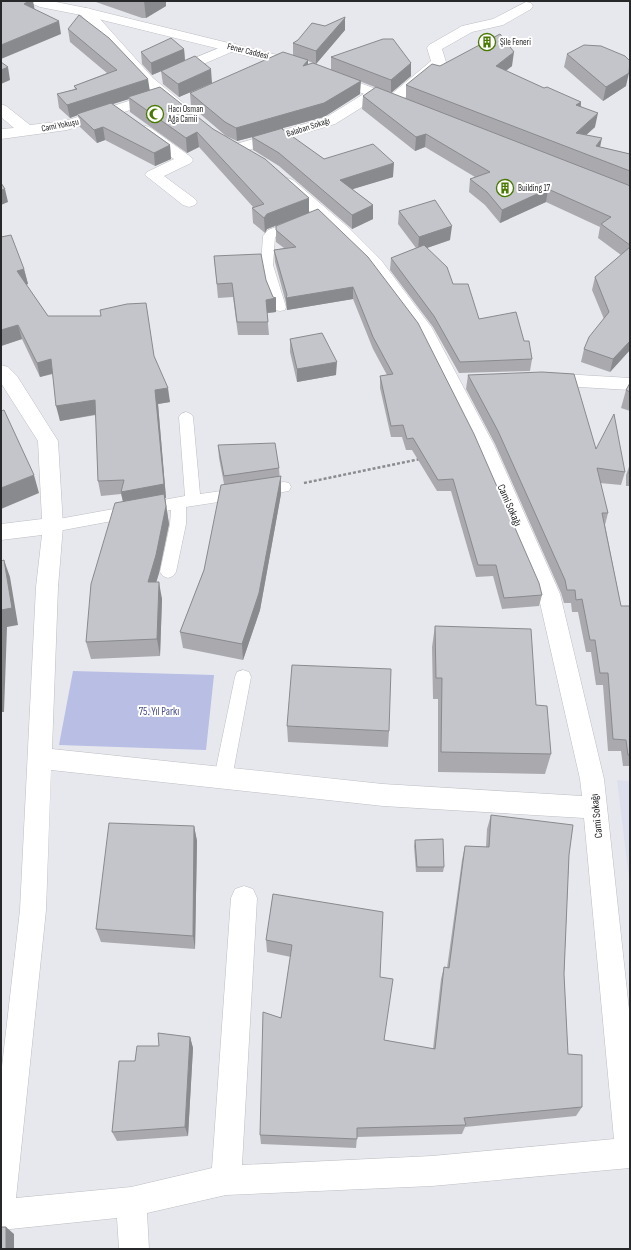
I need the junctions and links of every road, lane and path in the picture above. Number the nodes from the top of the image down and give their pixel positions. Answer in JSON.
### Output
{"nodes":[{"id":1,"x":38,"y":1,"type":"edge"},
{"id":2,"x":526,"y":6,"type":"dead end"},
{"id":3,"x":86,"y":12,"type":"junction"},
{"id":4,"x":231,"y":47,"type":"junction"},
{"id":5,"x":281,"y":59,"type":"junction"},
{"id":6,"x":260,"y":68,"type":"edge"},
{"id":7,"x":375,"y":93,"type":"junction"},
{"id":8,"x":170,"y":95,"type":"junction"},
{"id":9,"x":393,"y":100,"type":"junction"},
{"id":10,"x":413,"y":108,"type":"edge"},
{"id":11,"x":1,"y":109,"type":"edge"},
{"id":12,"x":116,"y":110,"type":"junction"},
{"id":13,"x":195,"y":120,"type":"edge"},
{"id":14,"x":27,"y":131,"type":"junction"},
{"id":15,"x":1,"y":134,"type":"edge"},
{"id":16,"x":228,"y":144,"type":"joint"},
{"id":17,"x":189,"y":202,"type":"dead end"},
{"id":18,"x":321,"y":214,"type":"junction"},
{"id":19,"x":280,"y":307,"type":"dead end"},
{"id":20,"x":1,"y":371,"type":"edge"},
{"id":21,"x":531,"y":379,"type":"edge"},
{"id":22,"x":630,"y":384,"type":"edge"},
{"id":23,"x":186,"y":417,"type":"dead end"},
{"id":24,"x":422,"y":458,"type":"edge"},
{"id":25,"x":284,"y":487,"type":"joint"},
{"id":26,"x":186,"y":501,"type":"junction"},
{"id":27,"x":53,"y":526,"type":"junction"},
{"id":28,"x":1,"y":532,"type":"edge"},
{"id":29,"x":168,"y":572,"type":"dead end"},
{"id":30,"x":243,"y":677,"type":"dead end"},
{"id":31,"x":40,"y":758,"type":"junction"},
{"id":32,"x":223,"y":778,"type":"junction"},
{"id":33,"x":595,"y":808,"type":"junction"},
{"id":34,"x":244,"y":898,"type":"dead end"},
{"id":35,"x":630,"y":1152,"type":"edge"},
{"id":36,"x":226,"y":1180,"type":"junction"},
{"id":37,"x":131,"y":1202,"type":"junction"},
{"id":38,"x":1,"y":1204,"type":"edge"},
{"id":39,"x":1,"y":1215,"type":"edge"},
{"id":40,"x":134,"y":1249,"type":"edge"}],
"edges":[{"from":1,"to":3,"type":"street","name":"Fener Caddesi"},
{"from":2,"to":9,"type":"street"},
{"from":3,"to":4,"type":"street","name":"Fener Caddesi"},
{"from":3,"to":8,"type":"street"},
{"from":4,"to":5,"type":"street","name":"Fener Caddesi"},
{"from":4,"to":8,"type":"street","name":"Cami Yokuşu"},
{"from":5,"to":6,"type":"street"},
{"from":5,"to":7,"type":"street","name":"Fener Caddesi"},
{"from":7,"to":9,"type":"street","name":"Fener Caddesi"},
{"from":7,"to":16,"type":"street","name":"Balaban Sokağı"},
{"from":8,"to":12,"type":"street","name":"Cami Yokuşu"},
{"from":8,"to":13,"type":"street"},
{"from":9,"to":10,"type":"street","name":"Fener Caddesi"},
{"from":11,"to":14,"type":"street"},
{"from":12,"to":14,"type":"street","name":"Cami Yokuşu"},
{"from":12,"to":17,"type":"street"},
{"from":14,"to":15,"type":"street","name":"Cami Yokuşu"},
{"from":16,"to":18,"type":"street","name":"Cami Sokağı"},
{"from":18,"to":19,"type":"lane"},
{"from":18,"to":33,"type":"street","name":"Cami Sokağı"},
{"from":20,"to":27,"type":"street"},
{"from":21,"to":22,"type":"street"},
{"from":23,"to":26,"type":"lane"},
{"from":24,"to":25,"type":"path"},
{"from":25,"to":26,"type":"lane"},
{"from":26,"to":27,"type":"lane"},
{"from":26,"to":29,"type":"lane"},
{"from":27,"to":28,"type":"street"},
{"from":27,"to":31,"type":"street"},
{"from":30,"to":32,"type":"lane"},
{"from":31,"to":32,"type":"street"},
{"from":31,"to":38,"type":"street"},
{"from":32,"to":33,"type":"street"},
{"from":33,"to":35,"type":"street","name":"Cami Sokağı"},
{"from":34,"to":36,"type":"street"},
{"from":35,"to":36,"type":"street"},
{"from":36,"to":37,"type":"street"},
{"from":37,"to":39,"type":"street"},
{"from":37,"to":40,"type":"street"}]}
